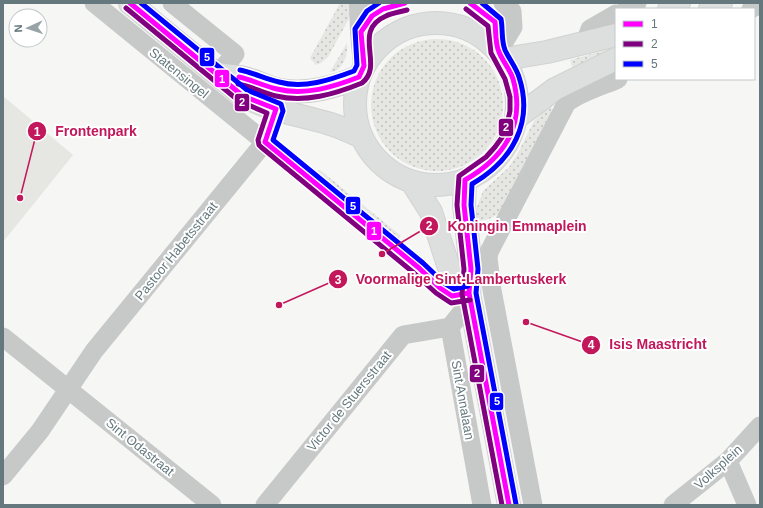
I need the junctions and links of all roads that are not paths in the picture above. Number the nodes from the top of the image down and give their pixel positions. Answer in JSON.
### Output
{"nodes":[{"id":1,"x":94,"y":3,"type":"edge"},
{"id":2,"x":130,"y":3,"type":"edge"},
{"id":3,"x":172,"y":3,"type":"edge"},
{"id":4,"x":360,"y":3,"type":"edge"},
{"id":5,"x":503,"y":3,"type":"edge"},
{"id":6,"x":637,"y":3,"type":"edge"},
{"id":7,"x":721,"y":3,"type":"edge"},
{"id":8,"x":628,"y":8,"type":"edge"},
{"id":9,"x":712,"y":8,"type":"edge"},
{"id":10,"x":615,"y":15,"type":"edge"},
{"id":11,"x":615,"y":35,"type":"edge"},
{"id":12,"x":585,"y":43,"type":"junction"},
{"id":13,"x":501,"y":55,"type":"junction"},
{"id":14,"x":615,"y":60,"type":"edge"},
{"id":15,"x":362,"y":72,"type":"junction"},
{"id":16,"x":218,"y":74,"type":"junction"},
{"id":17,"x":596,"y":79,"type":"junction"},
{"id":18,"x":615,"y":79,"type":"edge"},
{"id":19,"x":276,"y":109,"type":"junction"},
{"id":20,"x":516,"y":118,"type":"junction"},
{"id":21,"x":362,"y":137,"type":"junction"},
{"id":22,"x":265,"y":142,"type":"junction"},
{"id":23,"x":465,"y":180,"type":"junction"},
{"id":24,"x":412,"y":182,"type":"junction"},
{"id":25,"x":471,"y":306,"type":"junction"},
{"id":26,"x":497,"y":318,"type":"junction"},
{"id":27,"x":450,"y":327,"type":"junction"},
{"id":28,"x":3,"y":337,"type":"edge"},
{"id":29,"x":68,"y":389,"type":"junction"},
{"id":30,"x":760,"y":426,"type":"edge"},
{"id":31,"x":728,"y":461,"type":"junction"},
{"id":32,"x":3,"y":476,"type":"edge"},
{"id":33,"x":212,"y":505,"type":"edge"},
{"id":34,"x":265,"y":505,"type":"edge"},
{"id":35,"x":482,"y":505,"type":"edge"},
{"id":36,"x":509,"y":505,"type":"edge"},
{"id":37,"x":533,"y":505,"type":"edge"},
{"id":38,"x":673,"y":505,"type":"edge"},
{"id":39,"x":747,"y":505,"type":"edge"}],
"edges":[{"from":1,"to":22,"type":"street","name":"Statensingel"},
{"from":2,"to":16,"type":"main road","name":"Statensingel"},
{"from":3,"to":16,"type":"street","name":"Statensingel"},
{"from":4,"to":15,"type":"street"},
{"from":5,"to":13,"type":"street"},
{"from":6,"to":8,"type":"street"},
{"from":7,"to":9,"type":"main road"},
{"from":10,"to":12,"type":"street"},
{"from":11,"to":12,"type":"main road"},
{"from":12,"to":13,"type":"main road"},
{"from":13,"to":15,"type":"main road"},
{"from":13,"to":20,"type":"main road"},
{"from":14,"to":17,"type":"main road"},
{"from":15,"to":16,"type":"main road","name":"Statensingel"},
{"from":15,"to":21,"type":"main road"},
{"from":16,"to":19,"type":"main road","name":"Statensingel"},
{"from":17,"to":18,"type":"street"},
{"from":17,"to":20,"type":"main road"},
{"from":17,"to":26,"type":"street"},
{"from":19,"to":21,"type":"main road","name":"Statensingel"},
{"from":19,"to":22,"type":"street","name":"Pastoor Habetsstraat"},
{"from":20,"to":23,"type":"main road"},
{"from":21,"to":24,"type":"main road"},
{"from":22,"to":29,"type":"street","name":"Pastoor Habetsstraat"},
{"from":23,"to":24,"type":"main road"},
{"from":23,"to":25,"type":"main road","name":"Sint Annalaan"},
{"from":24,"to":25,"type":"main road"},
{"from":25,"to":26,"type":"street"},
{"from":25,"to":27,"type":"street"},
{"from":25,"to":36,"type":"main road","name":"Sint Annalaan"},
{"from":26,"to":37,"type":"street"},
{"from":27,"to":34,"type":"street","name":"Victor de Stuersstraat"},
{"from":27,"to":35,"type":"street","name":"Sint Annalaan"},
{"from":28,"to":29,"type":"street"},
{"from":29,"to":32,"type":"street","name":"Pastoor Habetsstraat"},
{"from":29,"to":33,"type":"street","name":"Sint Odastraat"},
{"from":30,"to":31,"type":"street","name":"Volksplein"},
{"from":31,"to":38,"type":"street","name":"Volksplein"},
{"from":31,"to":39,"type":"street"}]}
